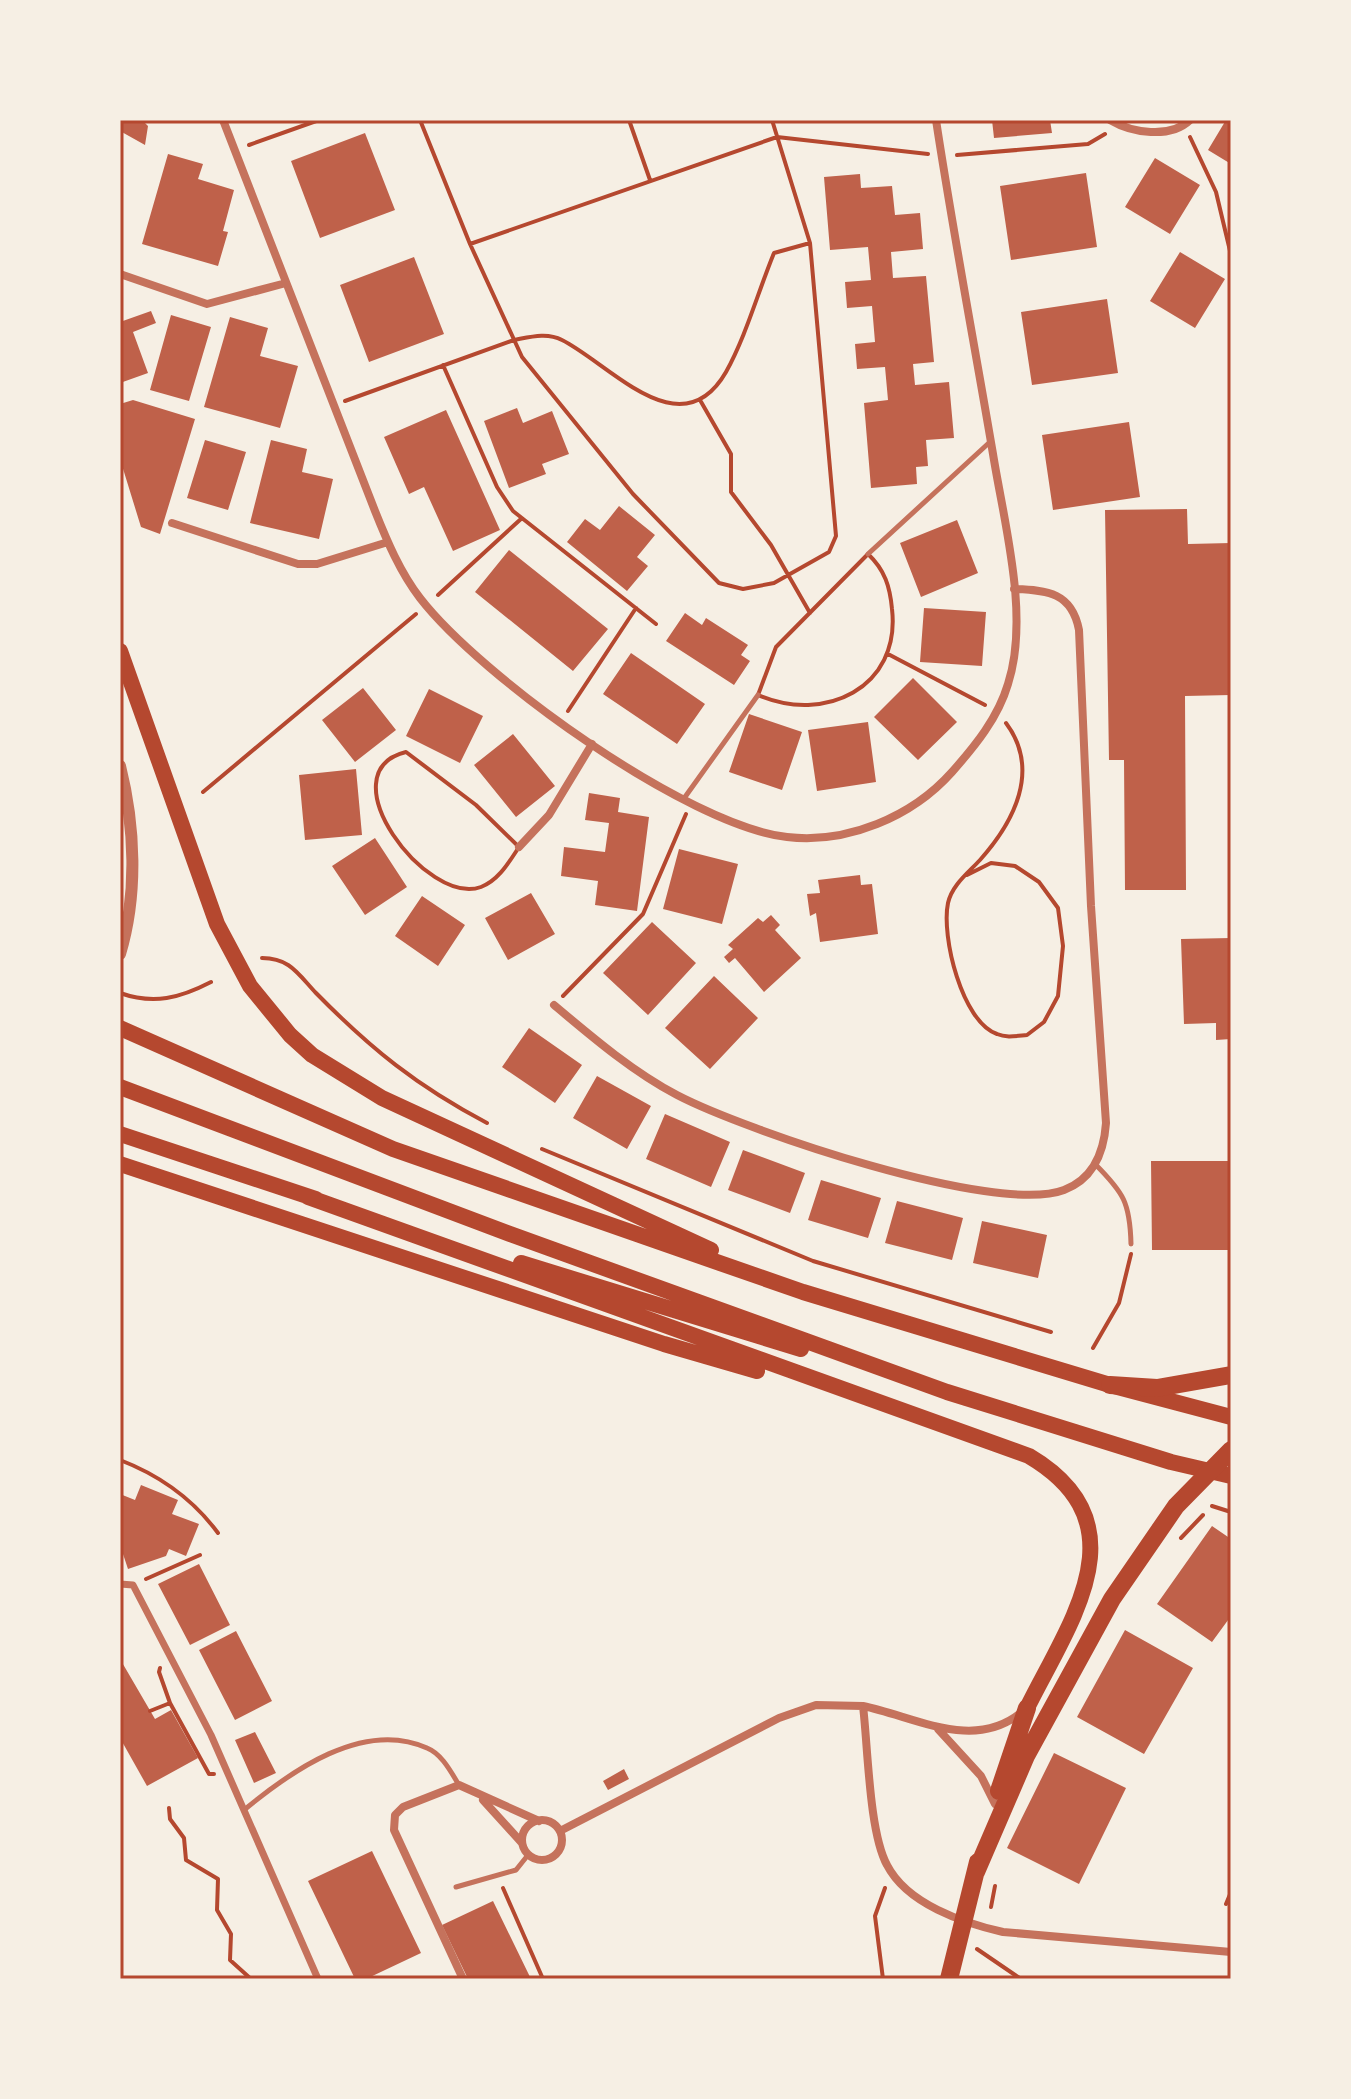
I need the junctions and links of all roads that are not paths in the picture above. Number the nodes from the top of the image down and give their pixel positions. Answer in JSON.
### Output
{"nodes":[{"id":1,"x":223,"y":120,"type":"edge"},
{"id":2,"x":936,"y":120,"type":"edge"},
{"id":3,"x":1110,"y":120,"type":"edge"},
{"id":4,"x":1187,"y":123,"type":"edge"},
{"id":5,"x":120,"y":274,"type":"edge"},
{"id":6,"x":286,"y":283,"type":"junction"},
{"id":7,"x":991,"y":441,"type":"junction"},
{"id":8,"x":172,"y":523,"type":"dead end"},
{"id":9,"x":388,"y":542,"type":"junction"},
{"id":10,"x":868,"y":554,"type":"road end"},
{"id":11,"x":1014,"y":589,"type":"junction"},
{"id":12,"x":120,"y":651,"type":"edge"},
{"id":13,"x":758,"y":695,"type":"road end"},
{"id":14,"x":592,"y":744,"type":"junction"},
{"id":15,"x":120,"y":766,"type":"edge"},
{"id":16,"x":688,"y":799,"type":"junction"},
{"id":17,"x":519,"y":847,"type":"road end"},
{"id":18,"x":121,"y":952,"type":"edge"},
{"id":19,"x":554,"y":1005,"type":"road end"},
{"id":20,"x":120,"y":1028,"type":"edge"},
{"id":21,"x":120,"y":1087,"type":"edge"},
{"id":22,"x":120,"y":1134,"type":"edge"},
{"id":23,"x":120,"y":1164,"type":"edge"},
{"id":24,"x":1095,"y":1164,"type":"junction"},
{"id":25,"x":308,"y":1197,"type":"junction"},
{"id":26,"x":1131,"y":1244,"type":"road end"},
{"id":27,"x":803,"y":1292,"type":"junction"},
{"id":28,"x":1231,"y":1375,"type":"edge"},
{"id":29,"x":1110,"y":1385,"type":"junction"},
{"id":30,"x":947,"y":1392,"type":"junction"},
{"id":31,"x":889,"y":1408,"type":"junction"},
{"id":32,"x":1231,"y":1417,"type":"edge"},
{"id":33,"x":1231,"y":1450,"type":"edge"},
{"id":34,"x":1209,"y":1473,"type":"junction"},
{"id":35,"x":1231,"y":1476,"type":"edge"},
{"id":36,"x":120,"y":1584,"type":"edge"},
{"id":37,"x":863,"y":1706,"type":"junction"},
{"id":38,"x":1027,"y":1708,"type":"junction"},
{"id":39,"x":934,"y":1726,"type":"junction"},
{"id":40,"x":459,"y":1785,"type":"junction"},
{"id":41,"x":474,"y":1791,"type":"junction"},
{"id":42,"x":995,"y":1804,"type":"junction"},
{"id":43,"x":243,"y":1811,"type":"junction"},
{"id":44,"x":539,"y":1821,"type":"junction"},
{"id":45,"x":560,"y":1831,"type":"junction"},
{"id":46,"x":522,"y":1843,"type":"junction"},
{"id":47,"x":528,"y":1855,"type":"junction"},
{"id":48,"x":976,"y":1872,"type":"junction"},
{"id":49,"x":456,"y":1887,"type":"dead end"},
{"id":50,"x":1231,"y":1952,"type":"edge"},
{"id":51,"x":318,"y":1979,"type":"edge"},
{"id":52,"x":463,"y":1979,"type":"edge"},
{"id":53,"x":949,"y":1979,"type":"edge"}],
"edges":[{"from":1,"to":6,"type":"street"},
{"from":2,"to":7,"type":"street"},
{"from":3,"to":4,"type":"street"},
{"from":5,"to":6,"type":"street"},
{"from":6,"to":9,"type":"street"},
{"from":7,"to":10,"type":"lane"},
{"from":7,"to":11,"type":"street"},
{"from":8,"to":9,"type":"street"},
{"from":9,"to":14,"type":"street"},
{"from":11,"to":16,"type":"street"},
{"from":11,"to":24,"type":"street"},
{"from":12,"to":27,"type":"highway"},
{"from":13,"to":16,"type":"lane"},
{"from":14,"to":16,"type":"street"},
{"from":14,"to":17,"type":"street"},
{"from":15,"to":18,"type":"street"},
{"from":19,"to":24,"type":"street"},
{"from":20,"to":27,"type":"highway"},
{"from":21,"to":30,"type":"highway"},
{"from":22,"to":25,"type":"highway"},
{"from":23,"to":31,"type":"highway"},
{"from":24,"to":26,"type":"lane"},
{"from":25,"to":30,"type":"highway"},
{"from":25,"to":31,"type":"highway"},
{"from":27,"to":29,"type":"highway"},
{"from":28,"to":29,"type":"highway"},
{"from":29,"to":32,"type":"highway"},
{"from":30,"to":34,"type":"highway"},
{"from":31,"to":38,"type":"highway"},
{"from":33,"to":34,"type":"highway"},
{"from":34,"to":35,"type":"highway"},
{"from":34,"to":48,"type":"highway"},
{"from":36,"to":43,"type":"street"},
{"from":37,"to":39,"type":"street"},
{"from":37,"to":45,"type":"street"},
{"from":37,"to":50,"type":"street"},
{"from":38,"to":39,"type":"street"},
{"from":38,"to":42,"type":"highway"},
{"from":39,"to":42,"type":"street"},
{"from":40,"to":41,"type":"street"},
{"from":40,"to":43,"type":"lane"},
{"from":40,"to":52,"type":"street"},
{"from":41,"to":44,"type":"street"},
{"from":41,"to":46,"type":"street"},
{"from":42,"to":48,"type":"highway"},
{"from":43,"to":51,"type":"street"},
{"from":44,"to":45,"type":"street"},
{"from":44,"to":46,"type":"street"},
{"from":45,"to":47,"type":"street"},
{"from":46,"to":47,"type":"street"},
{"from":47,"to":49,"type":"lane"},
{"from":48,"to":53,"type":"highway"}]}
